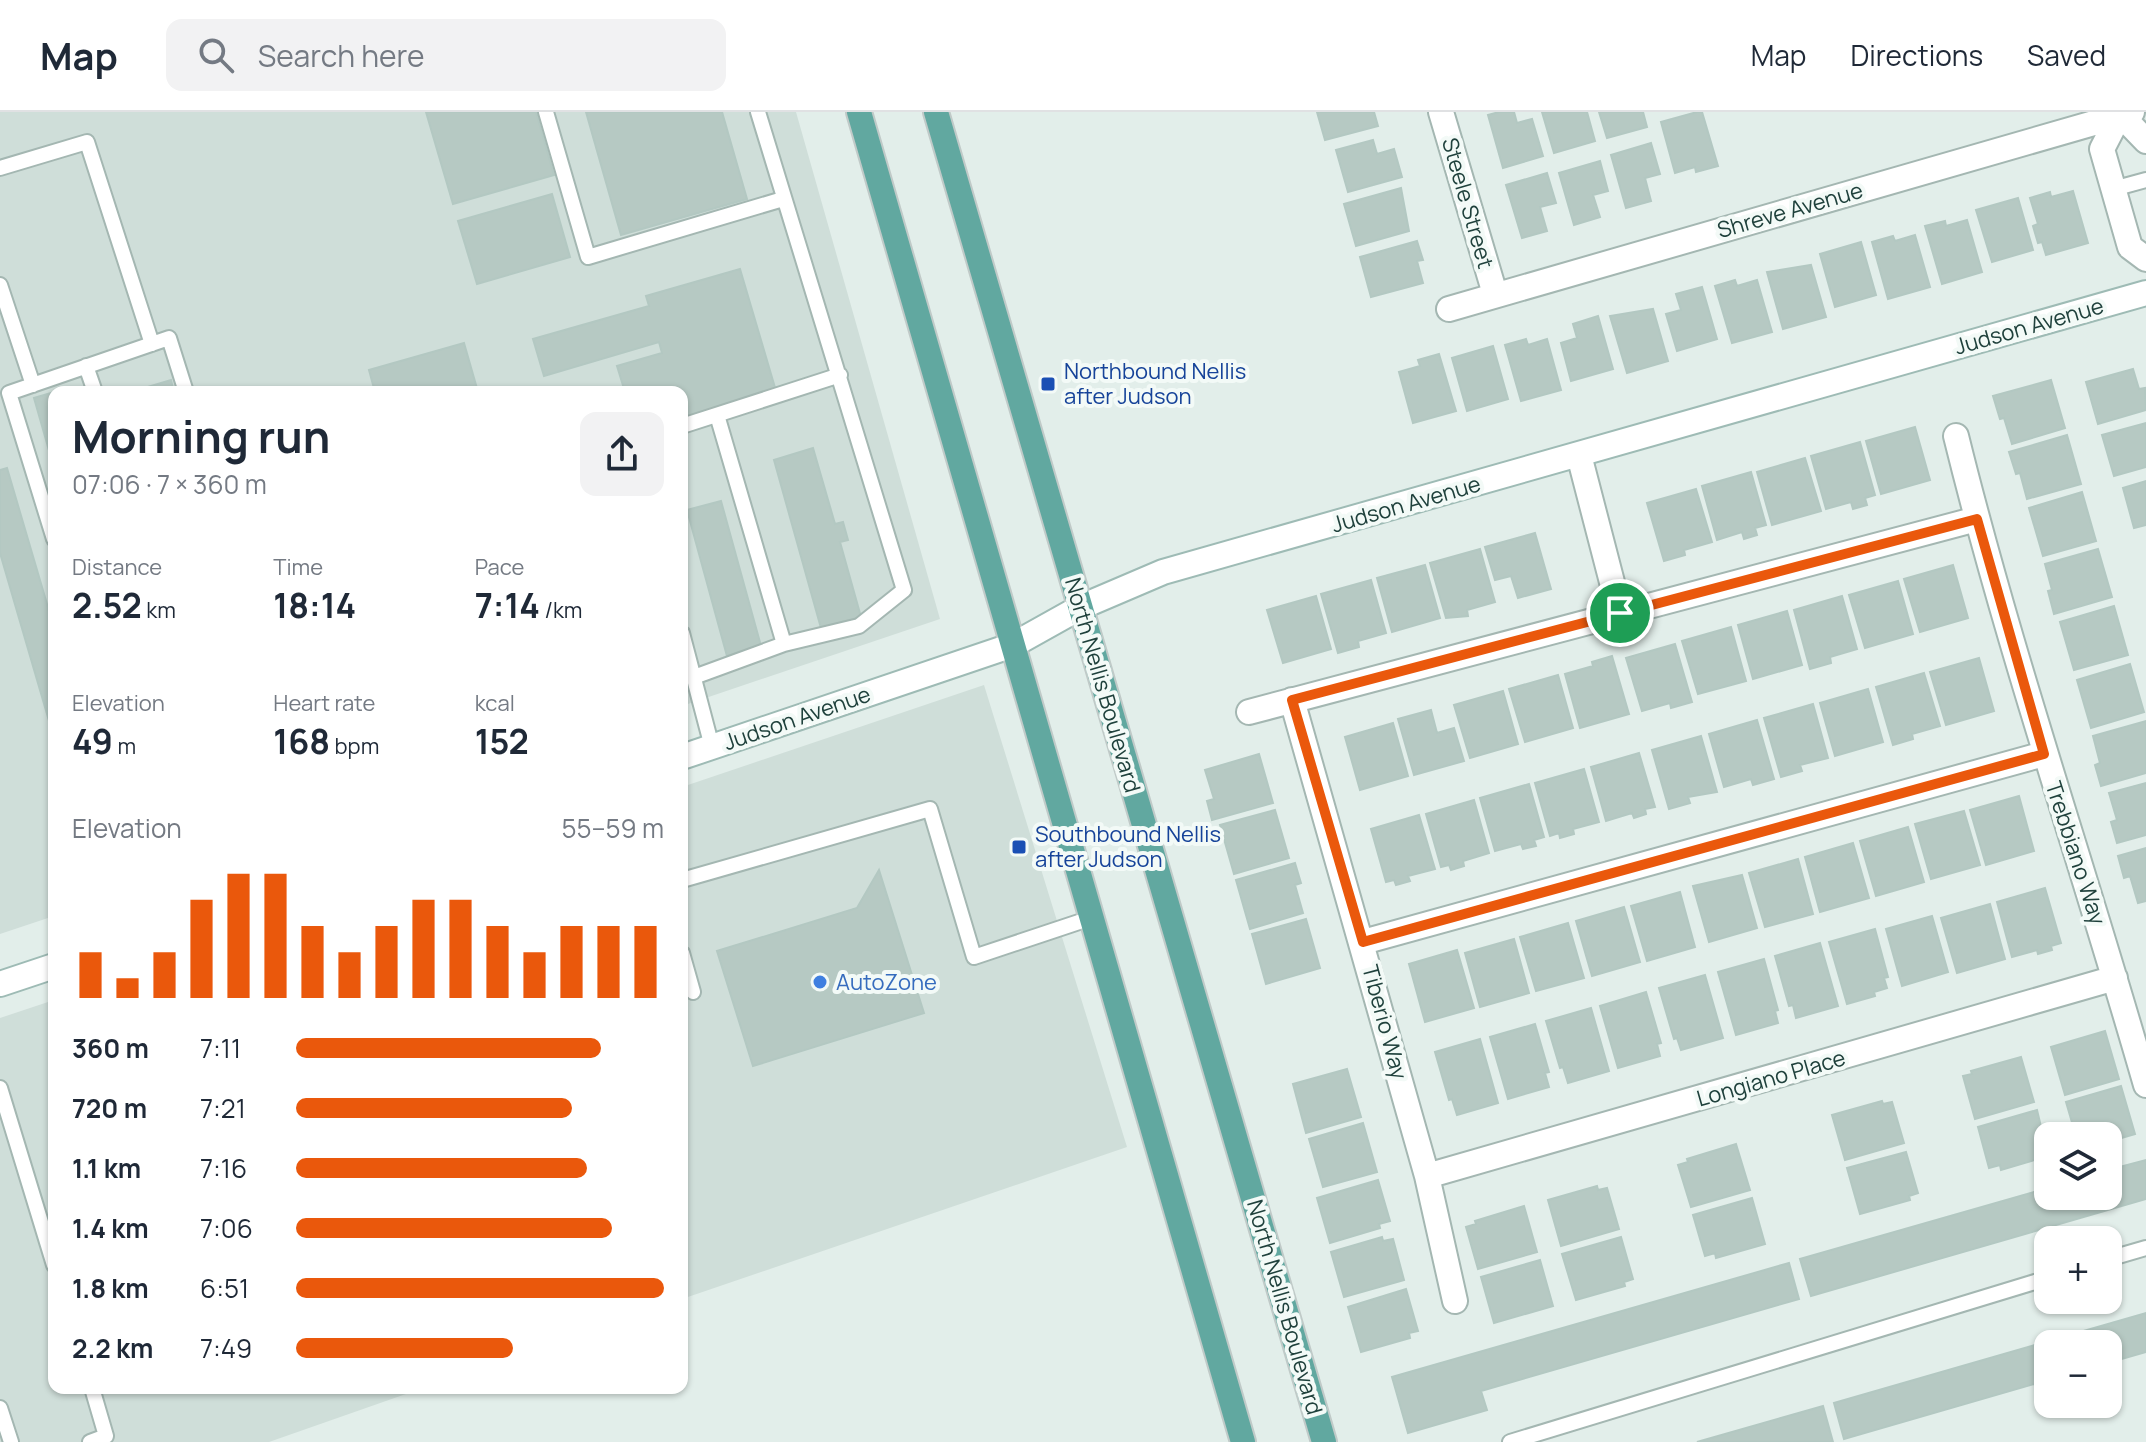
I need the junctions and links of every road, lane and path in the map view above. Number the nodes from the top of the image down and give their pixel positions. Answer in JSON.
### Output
{"nodes":[{"id":1,"x":546,"y":112,"type":"edge"},
{"id":2,"x":758,"y":112,"type":"edge"},
{"id":3,"x":859,"y":112,"type":"edge"},
{"id":4,"x":936,"y":112,"type":"edge"},
{"id":5,"x":1441,"y":112,"type":"edge"},
{"id":6,"x":2123,"y":113,"type":"edge"},
{"id":7,"x":2146,"y":141,"type":"edge"},
{"id":8,"x":0,"y":168,"type":"edge"},
{"id":9,"x":2146,"y":180,"type":"edge"},
{"id":10,"x":2113,"y":189,"type":"junction"},
{"id":11,"x":783,"y":199,"type":"junction"},
{"id":12,"x":2146,"y":259,"type":"edge"},
{"id":13,"x":0,"y":285,"type":"edge"},
{"id":14,"x":2146,"y":293,"type":"edge"},
{"id":15,"x":1495,"y":294,"type":"junction"},
{"id":16,"x":1449,"y":309,"type":"dead end"},
{"id":17,"x":152,"y":344,"type":"junction"},
{"id":18,"x":86,"y":366,"type":"junction"},
{"id":19,"x":840,"y":375,"type":"junction"},
{"id":20,"x":33,"y":385,"type":"junction"},
{"id":21,"x":93,"y":386,"type":"edge"},
{"id":22,"x":184,"y":386,"type":"edge"},
{"id":23,"x":717,"y":415,"type":"junction"},
{"id":24,"x":688,"y":424,"type":"edge"},
{"id":25,"x":1956,"y":436,"type":"dead end"},
{"id":26,"x":1579,"y":455,"type":"junction"},
{"id":27,"x":1977,"y":519,"type":"junction"},
{"id":28,"x":48,"y":520,"type":"edge"},
{"id":29,"x":1081,"y":607,"type":"junction"},
{"id":30,"x":1620,"y":613,"type":"junction"},
{"id":31,"x":784,"y":644,"type":"junction"},
{"id":32,"x":1013,"y":645,"type":"junction"},
{"id":33,"x":688,"y":655,"type":"edge"},
{"id":34,"x":694,"y":677,"type":"junction"},
{"id":35,"x":1292,"y":700,"type":"junction"},
{"id":36,"x":1249,"y":712,"type":"dead end"},
{"id":37,"x":712,"y":747,"type":"junction"},
{"id":38,"x":2044,"y":754,"type":"junction"},
{"id":39,"x":688,"y":755,"type":"edge"},
{"id":40,"x":688,"y":878,"type":"edge"},
{"id":41,"x":1091,"y":918,"type":"junction"},
{"id":42,"x":1363,"y":942,"type":"junction"},
{"id":43,"x":48,"y":968,"type":"edge"},
{"id":44,"x":688,"y":974,"type":"edge"},
{"id":45,"x":2115,"y":978,"type":"junction"},
{"id":46,"x":0,"y":984,"type":"edge"},
{"id":47,"x":693,"y":992,"type":"dead end"},
{"id":48,"x":2146,"y":1085,"type":"edge"},
{"id":49,"x":0,"y":1088,"type":"edge"},
{"id":50,"x":1427,"y":1176,"type":"junction"},
{"id":51,"x":48,"y":1245,"type":"edge"},
{"id":52,"x":2146,"y":1248,"type":"edge"},
{"id":53,"x":2122,"y":1255,"type":"edge"},
{"id":54,"x":2034,"y":1282,"type":"edge"},
{"id":55,"x":1455,"y":1301,"type":"dead end"},
{"id":56,"x":94,"y":1394,"type":"edge"},
{"id":57,"x":0,"y":1408,"type":"edge"},
{"id":58,"x":11,"y":1442,"type":"edge"},
{"id":59,"x":90,"y":1442,"type":"edge"},
{"id":60,"x":1243,"y":1442,"type":"edge"},
{"id":61,"x":1324,"y":1442,"type":"edge"},
{"id":62,"x":1510,"y":1442,"type":"edge"}],
"edges":[{"from":1,"to":11,"type":"lane"},
{"from":2,"to":11,"type":"lane"},
{"from":3,"to":32,"type":"main road"},
{"from":4,"to":29,"type":"main road","name":"North Nellis Boulevard"},
{"from":5,"to":15,"type":"street","name":"Steele Street"},
{"from":6,"to":7,"type":"street"},
{"from":6,"to":10,"type":"street"},
{"from":6,"to":15,"type":"street","name":"Shreve Avenue"},
{"from":8,"to":17,"type":"lane"},
{"from":9,"to":10,"type":"lane"},
{"from":10,"to":12,"type":"street"},
{"from":11,"to":19,"type":"lane"},
{"from":13,"to":20,"type":"lane"},
{"from":14,"to":26,"type":"street","name":"Judson Avenue"},
{"from":15,"to":16,"type":"street","name":"Shreve Avenue"},
{"from":17,"to":18,"type":"lane"},
{"from":17,"to":22,"type":"lane"},
{"from":18,"to":20,"type":"lane"},
{"from":18,"to":21,"type":"lane"},
{"from":19,"to":23,"type":"lane"},
{"from":19,"to":31,"type":"lane"},
{"from":20,"to":28,"type":"lane"},
{"from":23,"to":24,"type":"lane"},
{"from":23,"to":31,"type":"lane"},
{"from":25,"to":27,"type":"street","name":"Trebbiano Way"},
{"from":26,"to":29,"type":"street","name":"Judson Avenue"},
{"from":26,"to":30,"type":"street"},
{"from":27,"to":30,"type":"street"},
{"from":27,"to":38,"type":"street","name":"Trebbiano Way"},
{"from":29,"to":32,"type":"street","name":"Judson Avenue"},
{"from":29,"to":61,"type":"main road","name":"North Nellis Boulevard"},
{"from":30,"to":35,"type":"street"},
{"from":31,"to":34,"type":"lane"},
{"from":32,"to":37,"type":"street","name":"Judson Avenue"},
{"from":32,"to":41,"type":"main road"},
{"from":33,"to":34,"type":"lane"},
{"from":34,"to":37,"type":"lane"},
{"from":35,"to":36,"type":"street"},
{"from":35,"to":42,"type":"street","name":"Tiberio Way"},
{"from":37,"to":39,"type":"street","name":"Judson Avenue"},
{"from":38,"to":42,"type":"street"},
{"from":38,"to":45,"type":"street","name":"Trebbiano Way"},
{"from":40,"to":41,"type":"lane"},
{"from":41,"to":60,"type":"main road"},
{"from":42,"to":50,"type":"street","name":"Tiberio Way"},
{"from":43,"to":46,"type":"street"},
{"from":44,"to":47,"type":"lane"},
{"from":45,"to":48,"type":"street","name":"Trebbiano Way"},
{"from":45,"to":50,"type":"street","name":"Longiano Place"},
{"from":49,"to":51,"type":"lane"},
{"from":50,"to":55,"type":"street","name":"Tiberio Way"},
{"from":52,"to":53,"type":"lane"},
{"from":54,"to":62,"type":"lane"},
{"from":56,"to":59,"type":"lane"},
{"from":57,"to":58,"type":"lane"}]}
